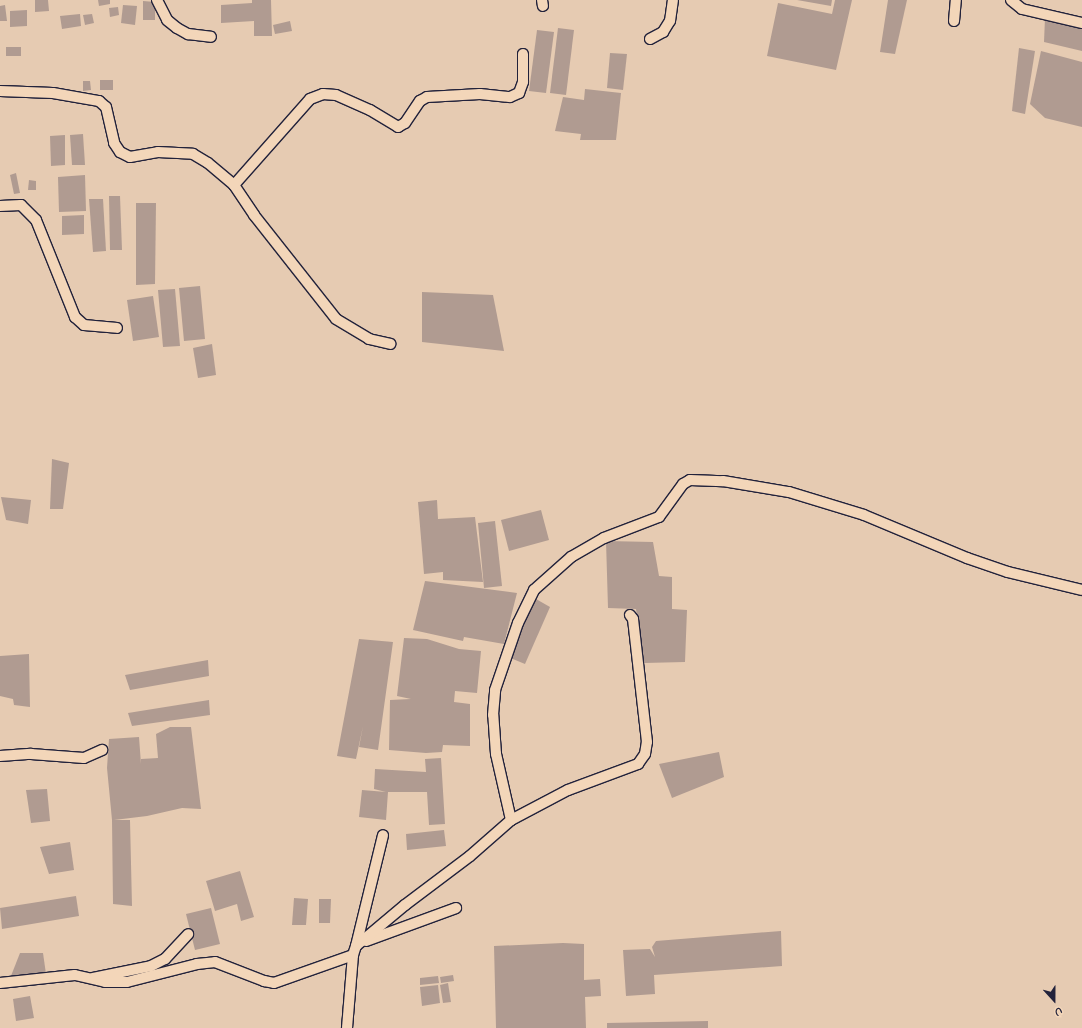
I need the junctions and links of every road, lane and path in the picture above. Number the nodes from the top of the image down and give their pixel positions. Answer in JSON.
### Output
{"nodes":[{"id":1,"x":157,"y":0,"type":"edge"},
{"id":2,"x":673,"y":0,"type":"edge"},
{"id":3,"x":956,"y":0,"type":"edge"},
{"id":4,"x":1011,"y":0,"type":"edge"},
{"id":5,"x":954,"y":21,"type":"dead end"},
{"id":6,"x":1082,"y":23,"type":"edge"},
{"id":7,"x":211,"y":37,"type":"dead end"},
{"id":8,"x":650,"y":39,"type":"dead end"},
{"id":9,"x":523,"y":54,"type":"dead end"},
{"id":10,"x":0,"y":91,"type":"edge"},
{"id":11,"x":234,"y":185,"type":"junction"},
{"id":12,"x":0,"y":206,"type":"edge"},
{"id":13,"x":117,"y":328,"type":"dead end"},
{"id":14,"x":390,"y":344,"type":"dead end"},
{"id":15,"x":1082,"y":590,"type":"edge"},
{"id":16,"x":630,"y":615,"type":"dead end"},
{"id":17,"x":102,"y":750,"type":"dead end"},
{"id":18,"x":0,"y":756,"type":"edge"},
{"id":19,"x":511,"y":820,"type":"junction"},
{"id":20,"x":383,"y":835,"type":"dead end"},
{"id":21,"x":456,"y":908,"type":"dead end"},
{"id":22,"x":188,"y":934,"type":"dead end"},
{"id":23,"x":356,"y":948,"type":"junction"},
{"id":24,"x":92,"y":978,"type":"junction"},
{"id":25,"x":0,"y":983,"type":"edge"},
{"id":26,"x":347,"y":1028,"type":"edge"}],
"edges":[{"from":1,"to":7,"type":"street"},
{"from":2,"to":8,"type":"street"},
{"from":3,"to":5,"type":"street"},
{"from":4,"to":6,"type":"street"},
{"from":9,"to":11,"type":"street"},
{"from":10,"to":11,"type":"street"},
{"from":11,"to":14,"type":"street"},
{"from":12,"to":13,"type":"street"},
{"from":15,"to":19,"type":"street"},
{"from":16,"to":19,"type":"street"},
{"from":17,"to":18,"type":"street"},
{"from":19,"to":23,"type":"street"},
{"from":20,"to":23,"type":"street"},
{"from":21,"to":23,"type":"street"},
{"from":22,"to":24,"type":"street"},
{"from":23,"to":24,"type":"street"},
{"from":23,"to":26,"type":"street"},
{"from":24,"to":25,"type":"street"}]}
